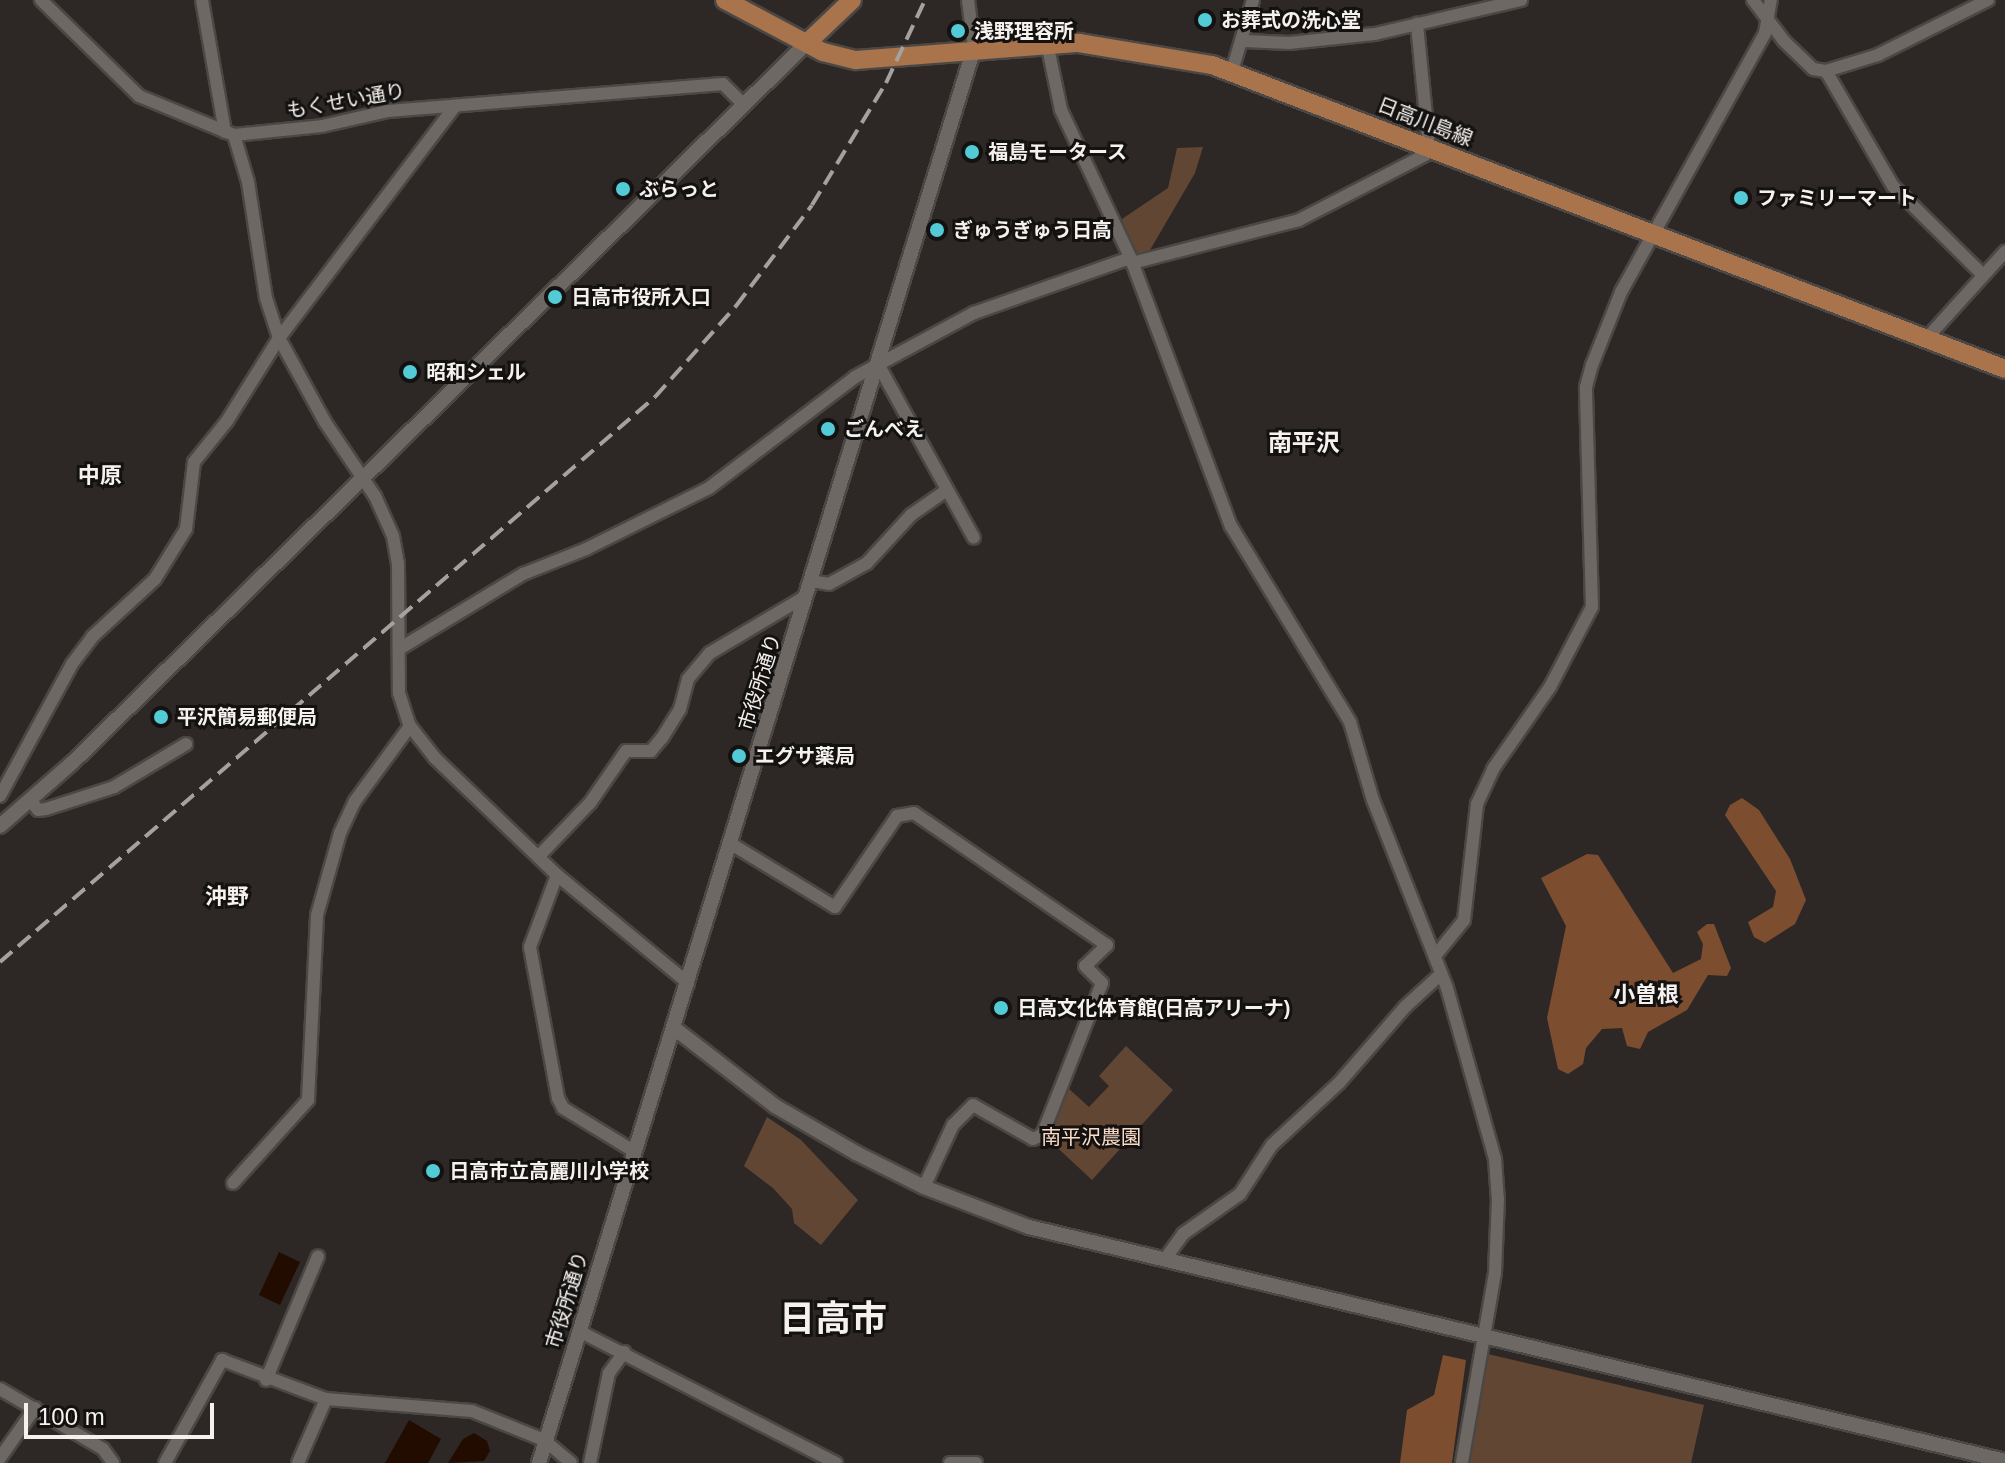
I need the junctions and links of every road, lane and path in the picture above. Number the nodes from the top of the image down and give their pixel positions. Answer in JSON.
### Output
{"nodes":[{"id":1,"x":41,"y":0,"type":"edge"},
{"id":2,"x":202,"y":0,"type":"edge"},
{"id":3,"x":725,"y":0,"type":"edge"},
{"id":4,"x":852,"y":0,"type":"edge"},
{"id":5,"x":968,"y":0,"type":"edge"},
{"id":6,"x":1253,"y":0,"type":"edge"},
{"id":7,"x":1521,"y":0,"type":"edge"},
{"id":8,"x":1753,"y":0,"type":"edge"},
{"id":9,"x":1771,"y":0,"type":"edge"},
{"id":10,"x":1988,"y":0,"type":"edge"},
{"id":11,"x":1769,"y":19,"type":"junction"},
{"id":12,"x":1417,"y":24,"type":"junction"},
{"id":13,"x":1245,"y":41,"type":"junction"},
{"id":14,"x":807,"y":43,"type":"junction"},
{"id":15,"x":1047,"y":43,"type":"junction"},
{"id":16,"x":974,"y":48,"type":"junction"},
{"id":17,"x":1232,"y":71,"type":"junction"},
{"id":18,"x":1826,"y":71,"type":"junction"},
{"id":19,"x":743,"y":104,"type":"junction"},
{"id":20,"x":455,"y":106,"type":"junction"},
{"id":21,"x":229,"y":133,"type":"junction"},
{"id":22,"x":1429,"y":147,"type":"junction"},
{"id":23,"x":1652,"y":234,"type":"junction"},
{"id":24,"x":2005,"y":252,"type":"edge"},
{"id":25,"x":1131,"y":260,"type":"junction"},
{"id":26,"x":1983,"y":275,"type":"junction"},
{"id":27,"x":279,"y":338,"type":"junction"},
{"id":28,"x":1926,"y":339,"type":"junction"},
{"id":29,"x":879,"y":366,"type":"junction"},
{"id":30,"x":2005,"y":369,"type":"edge"},
{"id":31,"x":359,"y":478,"type":"junction"},
{"id":32,"x":944,"y":492,"type":"junction"},
{"id":33,"x":974,"y":538,"type":"dead end"},
{"id":34,"x":811,"y":581,"type":"junction"},
{"id":35,"x":806,"y":596,"type":"junction"},
{"id":36,"x":399,"y":649,"type":"junction"},
{"id":37,"x":410,"y":726,"type":"junction"},
{"id":38,"x":186,"y":744,"type":"dead end"},
{"id":39,"x":0,"y":796,"type":"edge"},
{"id":40,"x":31,"y":801,"type":"junction"},
{"id":41,"x":0,"y":826,"type":"edge"},
{"id":42,"x":733,"y":845,"type":"junction"},
{"id":43,"x":538,"y":857,"type":"junction"},
{"id":44,"x":557,"y":875,"type":"junction"},
{"id":45,"x":1435,"y":956,"type":"junction"},
{"id":46,"x":1441,"y":974,"type":"junction"},
{"id":47,"x":688,"y":983,"type":"junction"},
{"id":48,"x":674,"y":1028,"type":"junction"},
{"id":49,"x":635,"y":1152,"type":"junction"},
{"id":50,"x":233,"y":1183,"type":"dead end"},
{"id":51,"x":924,"y":1187,"type":"junction"},
{"id":52,"x":318,"y":1256,"type":"dead end"},
{"id":53,"x":1165,"y":1259,"type":"junction"},
{"id":54,"x":579,"y":1331,"type":"junction"},
{"id":55,"x":1485,"y":1336,"type":"junction"},
{"id":56,"x":624,"y":1352,"type":"junction"},
{"id":57,"x":266,"y":1380,"type":"junction"},
{"id":58,"x":0,"y":1389,"type":"edge"},
{"id":59,"x":326,"y":1399,"type":"junction"},
{"id":60,"x":35,"y":1408,"type":"junction"},
{"id":61,"x":544,"y":1440,"type":"junction"},
{"id":62,"x":0,"y":1458,"type":"edge"},
{"id":63,"x":2005,"y":1461,"type":"edge"},
{"id":64,"x":113,"y":1463,"type":"edge"},
{"id":65,"x":165,"y":1463,"type":"edge"},
{"id":66,"x":298,"y":1463,"type":"edge"},
{"id":67,"x":539,"y":1463,"type":"edge"},
{"id":68,"x":571,"y":1463,"type":"edge"},
{"id":69,"x":590,"y":1463,"type":"edge"},
{"id":70,"x":836,"y":1463,"type":"edge"},
{"id":71,"x":950,"y":1463,"type":"edge"},
{"id":72,"x":976,"y":1463,"type":"edge"},
{"id":73,"x":1462,"y":1463,"type":"edge"}],
"edges":[{"from":1,"to":21,"type":"street","name":"もくせい通り"},
{"from":2,"to":21,"type":"street"},
{"from":3,"to":14,"type":"main road","name":"日高川島線"},
{"from":4,"to":14,"type":"main road"},
{"from":5,"to":16,"type":"street"},
{"from":6,"to":13,"type":"street"},
{"from":7,"to":12,"type":"street"},
{"from":8,"to":11,"type":"street"},
{"from":9,"to":11,"type":"street"},
{"from":10,"to":18,"type":"street"},
{"from":11,"to":18,"type":"street"},
{"from":11,"to":23,"type":"street"},
{"from":12,"to":13,"type":"street"},
{"from":12,"to":22,"type":"street"},
{"from":13,"to":17,"type":"street"},
{"from":14,"to":16,"type":"main road","name":"日高川島線"},
{"from":14,"to":19,"type":"street"},
{"from":15,"to":16,"type":"main road","name":"日高川島線"},
{"from":15,"to":17,"type":"main road","name":"日高川島線"},
{"from":15,"to":25,"type":"street"},
{"from":16,"to":29,"type":"street","name":"市役所通り"},
{"from":17,"to":22,"type":"main road","name":"日高川島線"},
{"from":18,"to":26,"type":"street"},
{"from":19,"to":20,"type":"street","name":"もくせい通り"},
{"from":19,"to":31,"type":"street"},
{"from":20,"to":21,"type":"street","name":"もくせい通り"},
{"from":20,"to":27,"type":"street"},
{"from":21,"to":27,"type":"street"},
{"from":22,"to":23,"type":"main road","name":"日高川島線"},
{"from":22,"to":25,"type":"street"},
{"from":23,"to":28,"type":"main road","name":"日高川島線"},
{"from":23,"to":45,"type":"street"},
{"from":24,"to":26,"type":"street"},
{"from":25,"to":29,"type":"street"},
{"from":25,"to":45,"type":"street"},
{"from":26,"to":28,"type":"street"},
{"from":27,"to":31,"type":"street"},
{"from":27,"to":39,"type":"street"},
{"from":28,"to":30,"type":"main road","name":"日高川島線"},
{"from":29,"to":32,"type":"street"},
{"from":29,"to":34,"type":"street","name":"市役所通り"},
{"from":29,"to":36,"type":"street"},
{"from":31,"to":36,"type":"street"},
{"from":31,"to":40,"type":"street"},
{"from":32,"to":33,"type":"street"},
{"from":32,"to":34,"type":"street"},
{"from":34,"to":35,"type":"street","name":"市役所通り"},
{"from":35,"to":42,"type":"street","name":"市役所通り"},
{"from":35,"to":43,"type":"street"},
{"from":36,"to":37,"type":"street"},
{"from":37,"to":43,"type":"street"},
{"from":37,"to":50,"type":"street"},
{"from":38,"to":40,"type":"street"},
{"from":40,"to":41,"type":"street"},
{"from":42,"to":47,"type":"street","name":"市役所通り"},
{"from":42,"to":51,"type":"street"},
{"from":43,"to":44,"type":"street"},
{"from":44,"to":47,"type":"street"},
{"from":44,"to":49,"type":"street"},
{"from":45,"to":46,"type":"street"},
{"from":46,"to":53,"type":"street"},
{"from":46,"to":55,"type":"street"},
{"from":47,"to":48,"type":"street","name":"市役所通り"},
{"from":48,"to":49,"type":"street","name":"市役所通り"},
{"from":48,"to":51,"type":"street"},
{"from":49,"to":54,"type":"street","name":"市役所通り"},
{"from":51,"to":53,"type":"street"},
{"from":52,"to":57,"type":"street"},
{"from":53,"to":55,"type":"street"},
{"from":54,"to":56,"type":"street"},
{"from":54,"to":61,"type":"street","name":"市役所通り"},
{"from":55,"to":63,"type":"street"},
{"from":55,"to":73,"type":"street"},
{"from":56,"to":69,"type":"street"},
{"from":56,"to":70,"type":"street"},
{"from":57,"to":59,"type":"street"},
{"from":57,"to":65,"type":"street"},
{"from":58,"to":60,"type":"street"},
{"from":59,"to":61,"type":"street"},
{"from":59,"to":66,"type":"street"},
{"from":60,"to":62,"type":"street"},
{"from":60,"to":64,"type":"street"},
{"from":61,"to":67,"type":"street","name":"市役所通り"},
{"from":61,"to":68,"type":"street"},
{"from":71,"to":72,"type":"street"}]}
